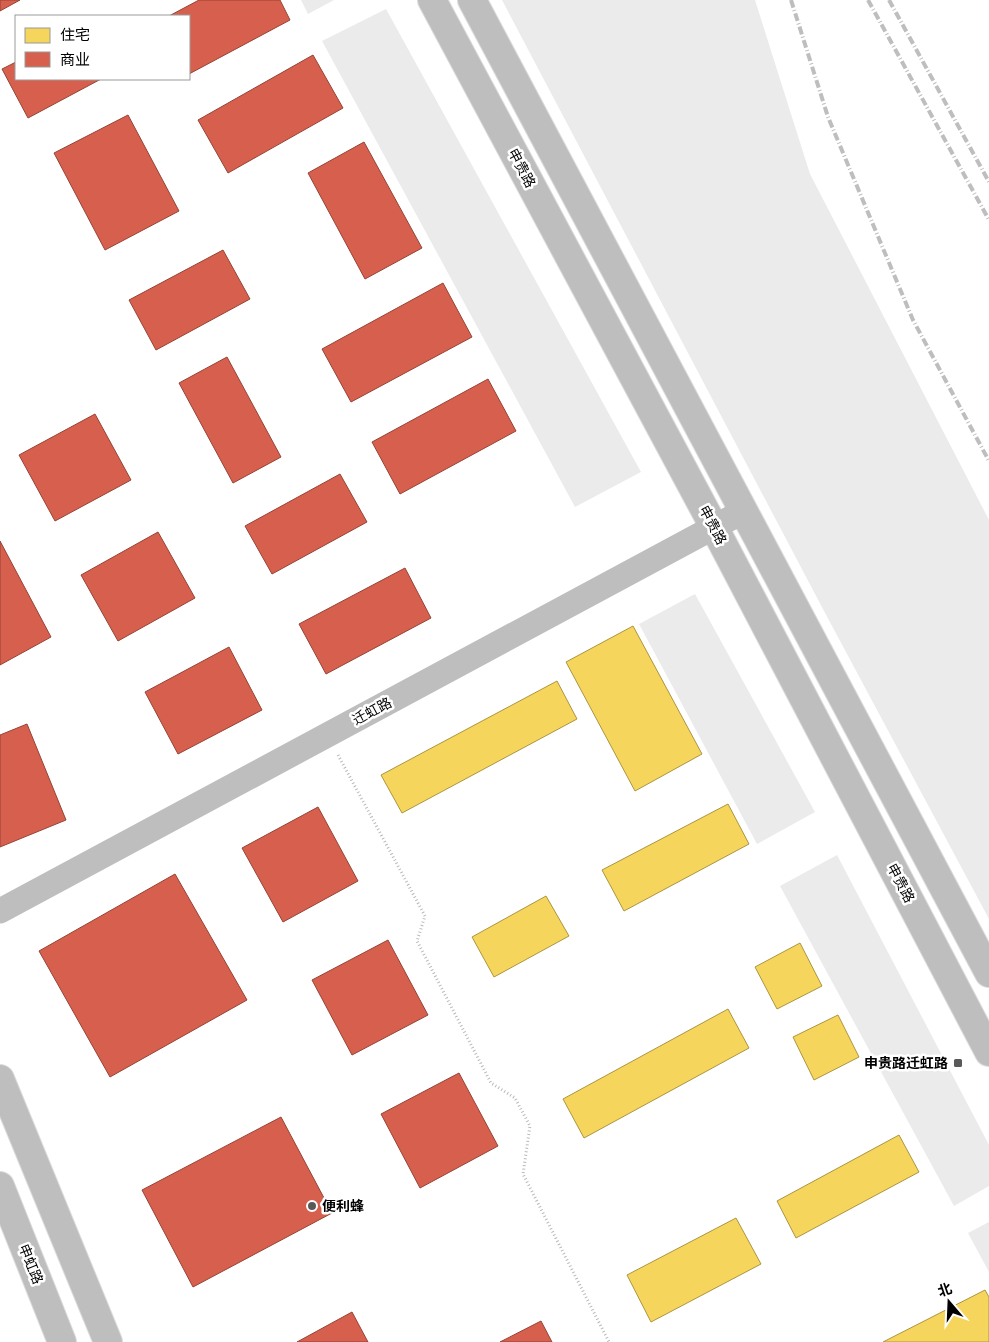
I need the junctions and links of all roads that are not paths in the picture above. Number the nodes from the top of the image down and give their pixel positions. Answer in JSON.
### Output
{"nodes":[{"id":1,"x":432,"y":0,"type":"edge"},
{"id":2,"x":472,"y":0,"type":"edge"},
{"id":3,"x":744,"y":511,"type":"junction"},
{"id":4,"x":714,"y":526,"type":"junction"},
{"id":5,"x":0,"y":911,"type":"edge"},
{"id":6,"x":989,"y":973,"type":"edge"},
{"id":7,"x":989,"y":1052,"type":"edge"},
{"id":8,"x":0,"y":1079,"type":"edge"},
{"id":9,"x":0,"y":1186,"type":"edge"},
{"id":10,"x":62,"y":1342,"type":"edge"},
{"id":11,"x":108,"y":1342,"type":"edge"}],
"edges":[{"from":1,"to":4,"type":"main road","name":"申贵路"},
{"from":2,"to":3,"type":"main road"},
{"from":3,"to":4,"type":"street","name":"迁虹路"},
{"from":3,"to":6,"type":"main road"},
{"from":4,"to":5,"type":"street","name":"迁虹路"},
{"from":4,"to":7,"type":"main road","name":"申贵路"},
{"from":8,"to":11,"type":"main road"},
{"from":9,"to":10,"type":"main road","name":"申虹路"}]}
